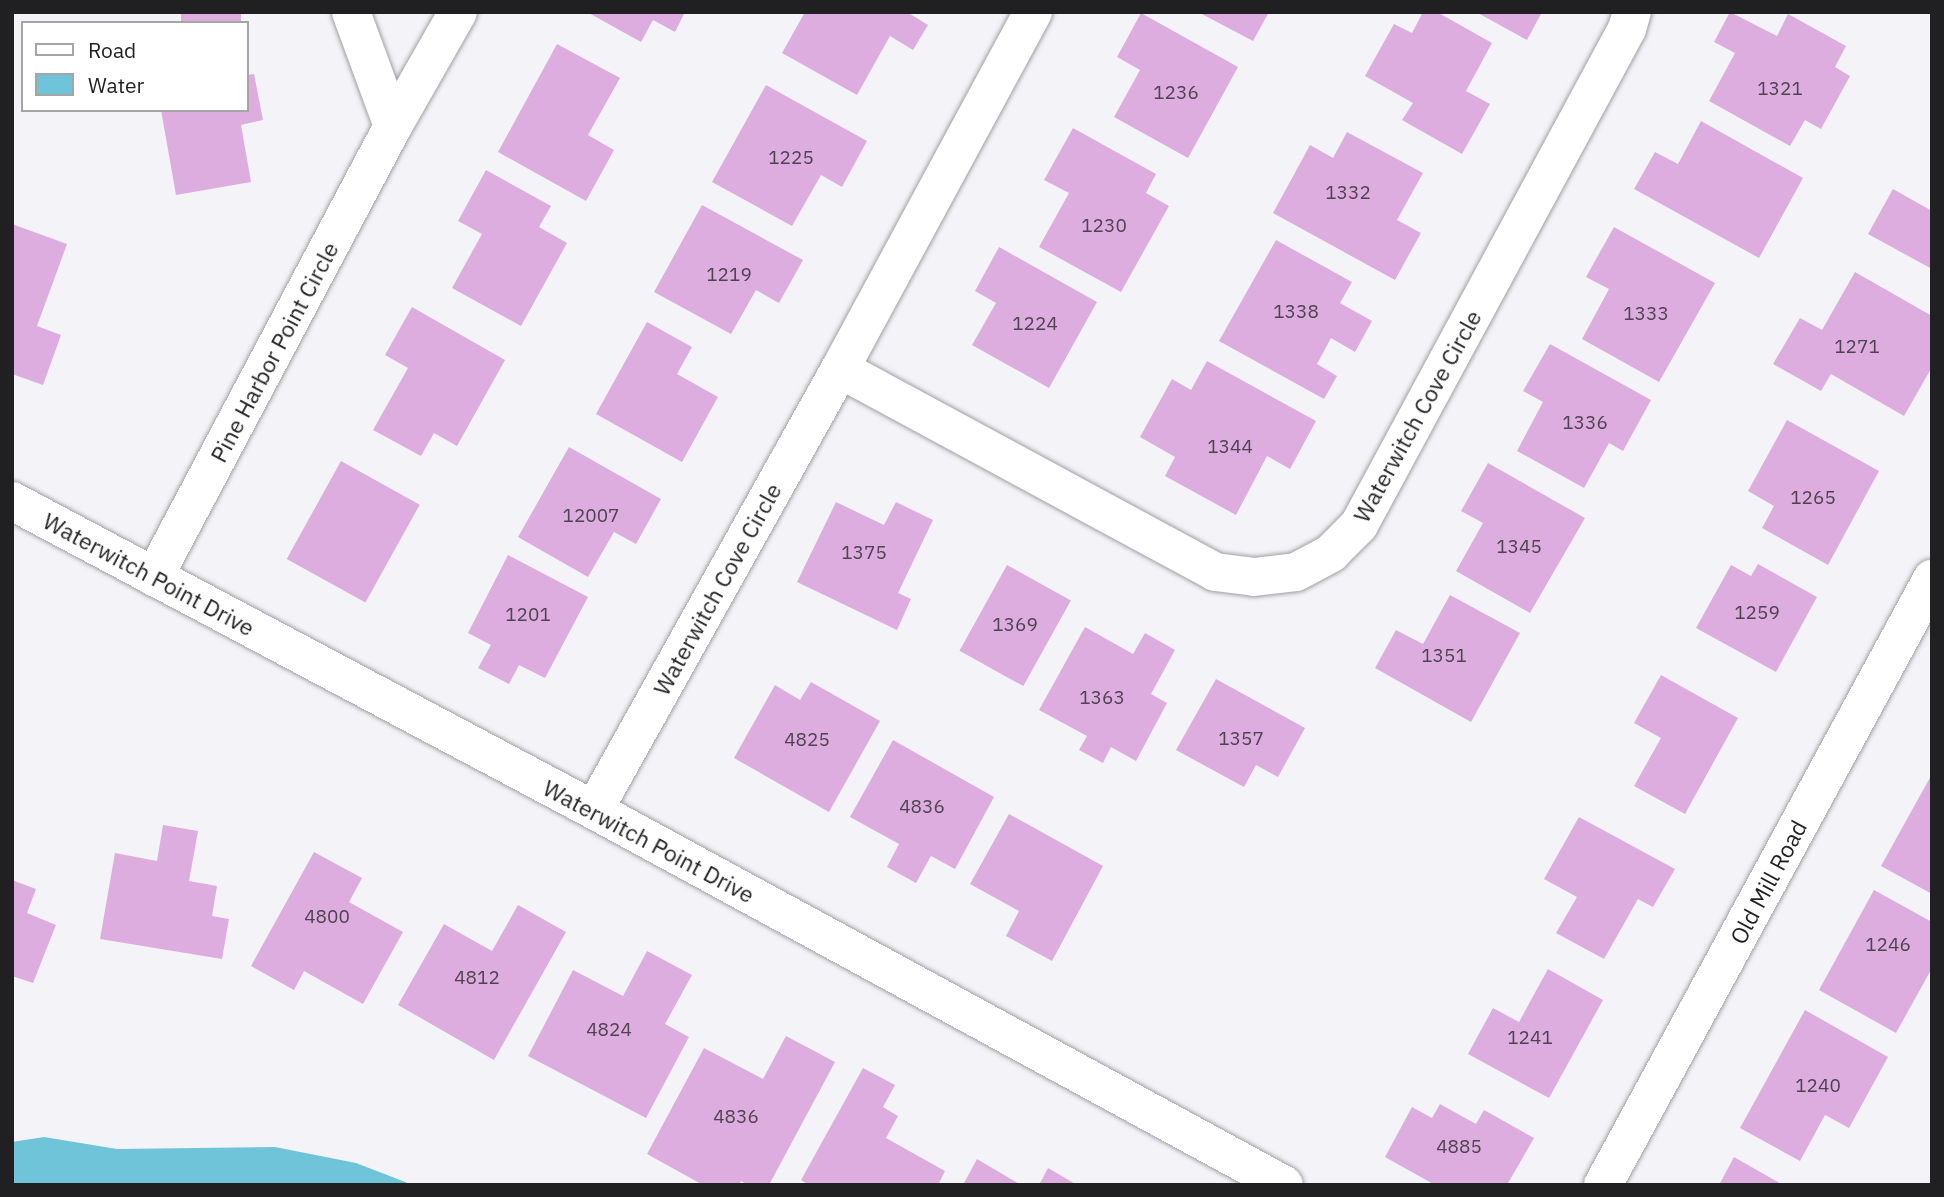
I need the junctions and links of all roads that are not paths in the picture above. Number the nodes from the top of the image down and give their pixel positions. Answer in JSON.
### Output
{"nodes":[{"id":1,"x":351,"y":12,"type":"edge"},
{"id":2,"x":458,"y":12,"type":"edge"},
{"id":3,"x":1032,"y":12,"type":"edge"},
{"id":4,"x":1633,"y":12,"type":"edge"},
{"id":5,"x":393,"y":126,"type":"junction"},
{"id":6,"x":840,"y":369,"type":"junction"},
{"id":7,"x":12,"y":500,"type":"edge"},
{"id":8,"x":154,"y":577,"type":"junction"},
{"id":9,"x":1932,"y":579,"type":"edge"},
{"id":10,"x":594,"y":810,"type":"junction"},
{"id":11,"x":1284,"y":1185,"type":"edge"},
{"id":12,"x":1604,"y":1185,"type":"edge"}],
"edges":[{"from":1,"to":5,"type":"street"},
{"from":2,"to":5,"type":"street","name":"Pine Harbor Point Circle"},
{"from":3,"to":6,"type":"street","name":"Waterwitch Cove Circle"},
{"from":4,"to":6,"type":"street","name":"Waterwitch Cove Circle"},
{"from":5,"to":8,"type":"street","name":"Pine Harbor Point Circle"},
{"from":6,"to":10,"type":"street","name":"Waterwitch Cove Circle"},
{"from":7,"to":8,"type":"street","name":"Waterwitch Point Drive"},
{"from":8,"to":10,"type":"street","name":"Waterwitch Point Drive"},
{"from":9,"to":12,"type":"street","name":"Old Mill Road"},
{"from":10,"to":11,"type":"street","name":"Waterwitch Point Drive"}]}
